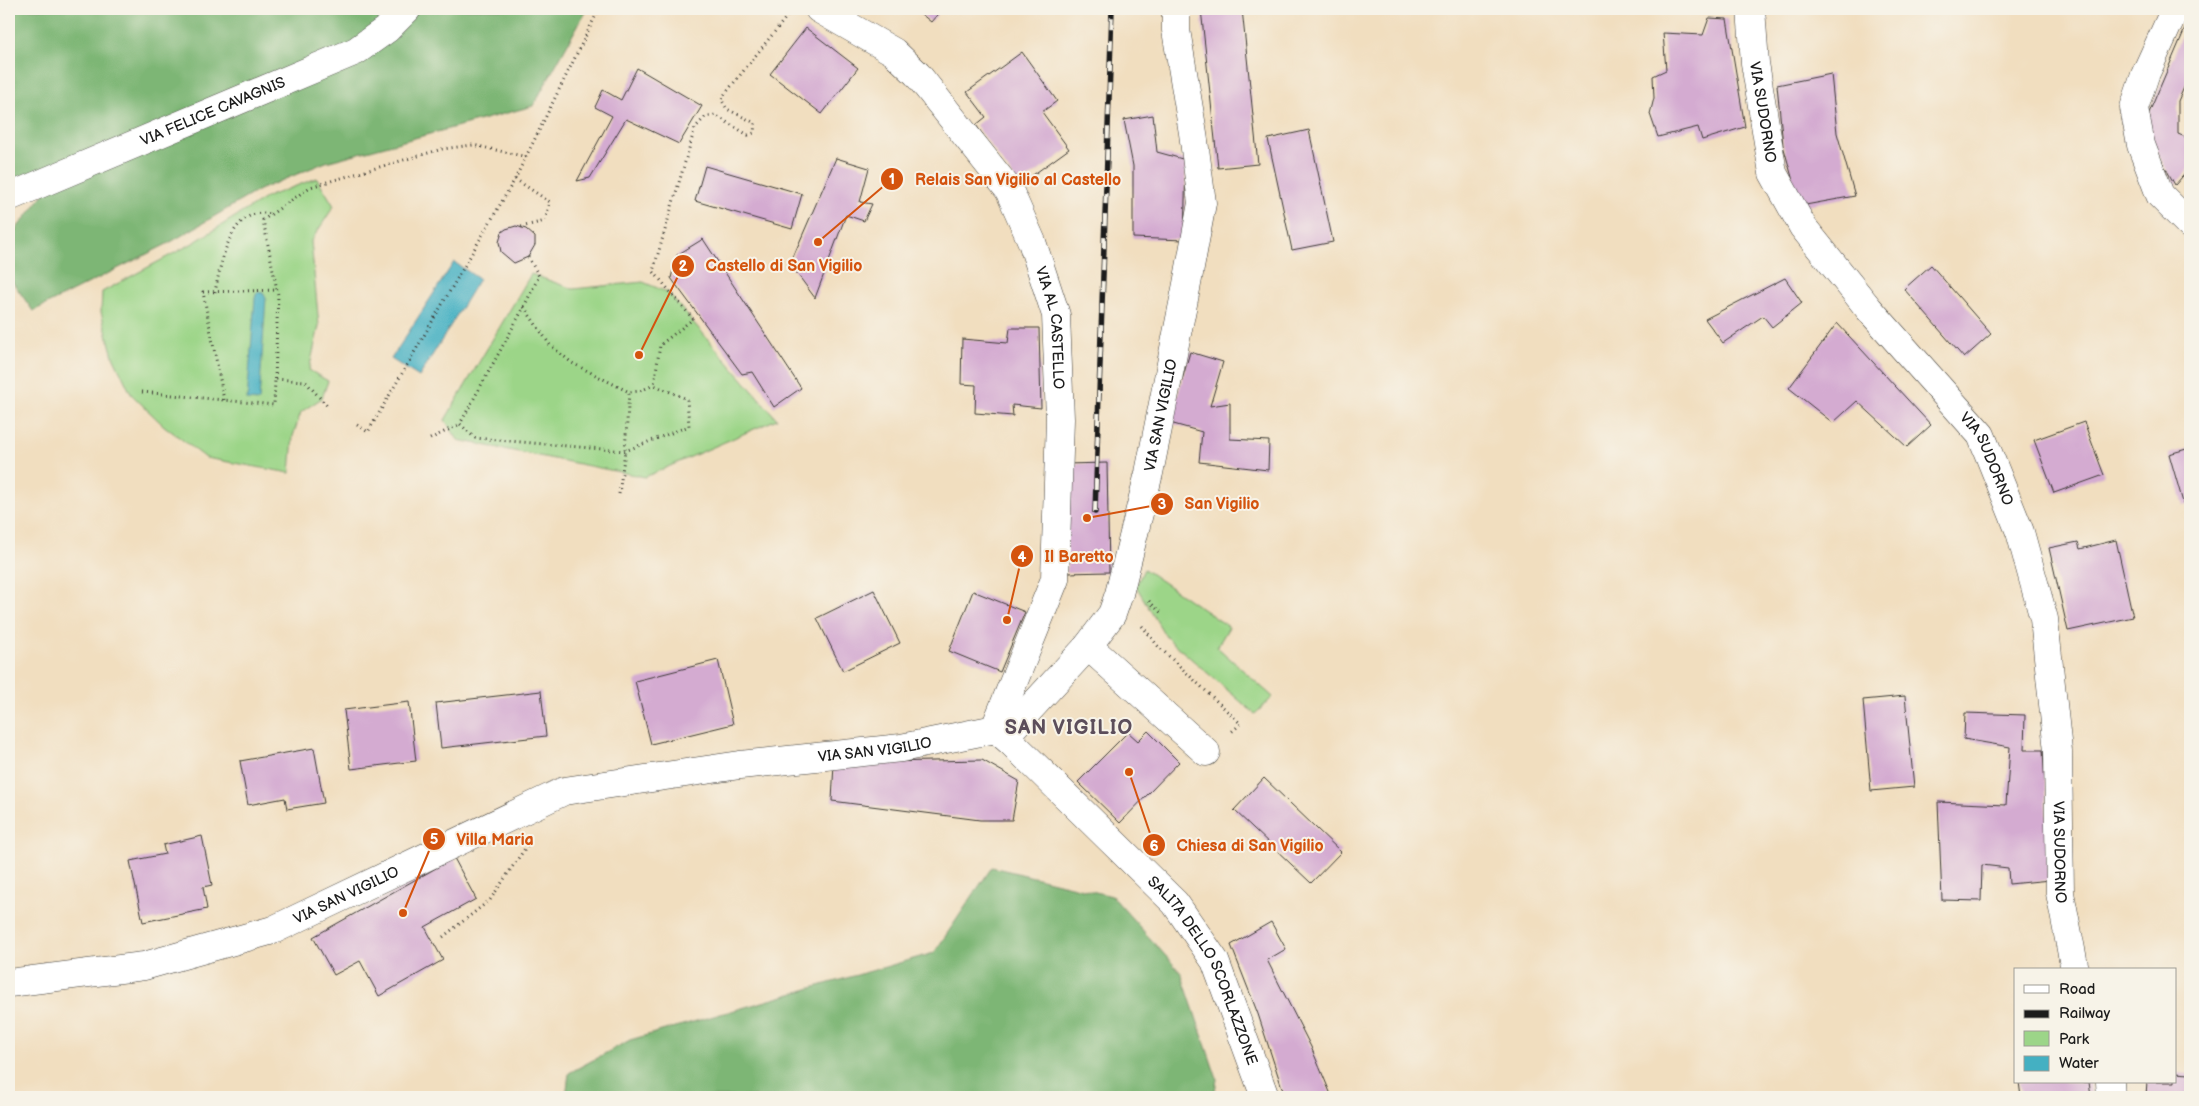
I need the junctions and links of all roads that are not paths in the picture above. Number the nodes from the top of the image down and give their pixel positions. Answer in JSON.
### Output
{"nodes":[{"id":1,"x":407,"y":9,"type":"edge"},
{"id":2,"x":819,"y":9,"type":"edge"},
{"id":3,"x":1176,"y":9,"type":"edge"},
{"id":4,"x":1751,"y":9,"type":"edge"},
{"id":5,"x":2175,"y":9,"type":"edge"},
{"id":6,"x":9,"y":197,"type":"edge"},
{"id":7,"x":2190,"y":226,"type":"edge"},
{"id":8,"x":1088,"y":646,"type":"junction"},
{"id":9,"x":995,"y":728,"type":"junction"},
{"id":10,"x":1206,"y":752,"type":"road end"},
{"id":11,"x":2075,"y":968,"type":"edge"},
{"id":12,"x":9,"y":983,"type":"edge"},
{"id":13,"x":2110,"y":1084,"type":"edge"},
{"id":14,"x":1265,"y":1097,"type":"edge"},
{"id":15,"x":2111,"y":1097,"type":"edge"}],
"edges":[{"from":1,"to":6,"type":"street","name":"VIA FELICE CAVAGNIS"},
{"from":2,"to":9,"type":"street","name":"VIA AL CASTELLO"},
{"from":3,"to":8,"type":"street","name":"VIA SAN VIGILIO"},
{"from":4,"to":11,"type":"street","name":"VIA SUDORNO"},
{"from":5,"to":7,"type":"street"},
{"from":8,"to":9,"type":"street","name":"VIA SAN VIGILIO"},
{"from":8,"to":10,"type":"street"},
{"from":9,"to":12,"type":"street","name":"VIA SAN VIGILIO"},
{"from":9,"to":14,"type":"street","name":"SALITA DELLO SCORLAZZONE"},
{"from":13,"to":15,"type":"street"}]}
